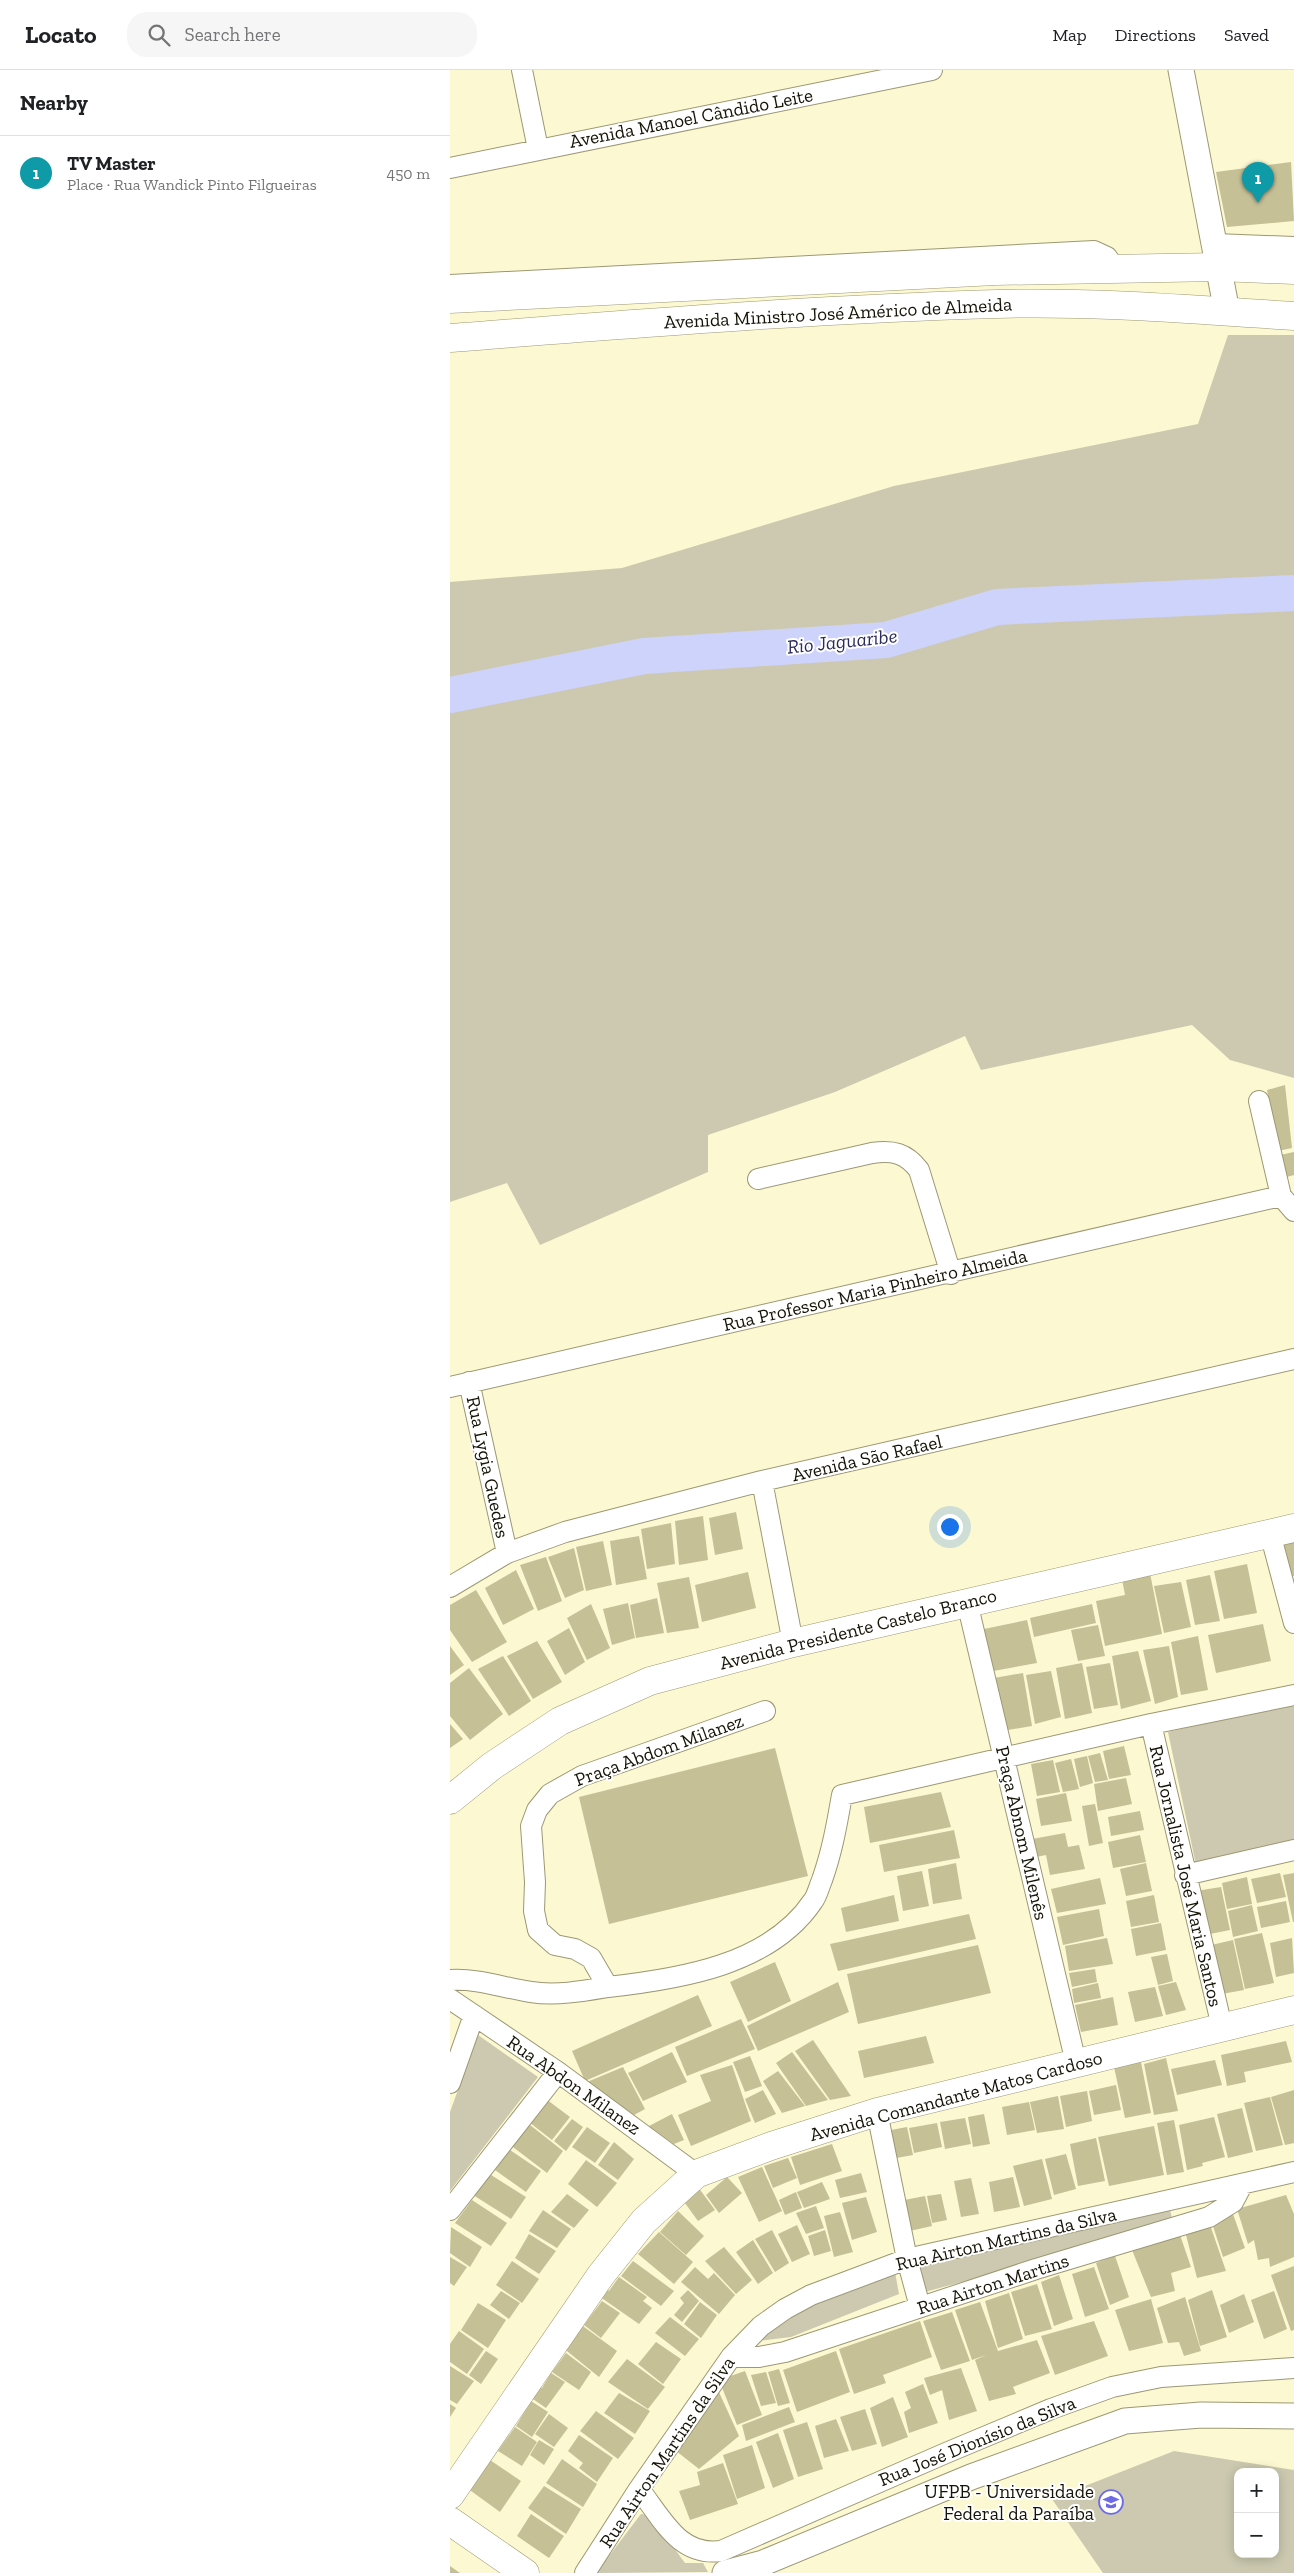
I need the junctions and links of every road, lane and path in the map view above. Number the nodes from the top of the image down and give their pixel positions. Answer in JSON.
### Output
{"nodes":[{"id":1,"x":522,"y":70,"type":"edge"},
{"id":2,"x":932,"y":70,"type":"edge"},
{"id":3,"x":1181,"y":70,"type":"edge"},
{"id":4,"x":538,"y":149,"type":"junction"},
{"id":5,"x":450,"y":168,"type":"edge"},
{"id":6,"x":1294,"y":248,"type":"edge"},
{"id":7,"x":1217,"y":255,"type":"junction"},
{"id":8,"x":1115,"y":269,"type":"junction"},
{"id":9,"x":1294,"y":270,"type":"edge"},
{"id":10,"x":450,"y":285,"type":"edge"},
{"id":11,"x":675,"y":286,"type":"junction"},
{"id":12,"x":450,"y":299,"type":"edge"},
{"id":13,"x":1227,"y":312,"type":"junction"},
{"id":14,"x":1294,"y":316,"type":"edge"},
{"id":15,"x":675,"y":320,"type":"junction"},
{"id":16,"x":450,"y":338,"type":"edge"},
{"id":17,"x":1259,"y":1101,"type":"dead end"},
{"id":18,"x":758,"y":1179,"type":"dead end"},
{"id":19,"x":1288,"y":1204,"type":"edge"},
{"id":20,"x":951,"y":1274,"type":"junction"},
{"id":21,"x":1294,"y":1359,"type":"edge"},
{"id":22,"x":470,"y":1382,"type":"junction"},
{"id":23,"x":450,"y":1386,"type":"edge"},
{"id":24,"x":762,"y":1481,"type":"junction"},
{"id":25,"x":1282,"y":1530,"type":"edge"},
{"id":26,"x":507,"y":1553,"type":"junction"},
{"id":27,"x":450,"y":1587,"type":"edge"},
{"id":28,"x":967,"y":1602,"type":"junction"},
{"id":29,"x":1294,"y":1623,"type":"edge"},
{"id":30,"x":794,"y":1643,"type":"junction"},
{"id":31,"x":1294,"y":1695,"type":"edge"},
{"id":32,"x":765,"y":1711,"type":"dead end"},
{"id":33,"x":1151,"y":1724,"type":"junction"},
{"id":34,"x":1004,"y":1758,"type":"junction"},
{"id":35,"x":450,"y":1800,"type":"edge"},
{"id":36,"x":1294,"y":1850,"type":"edge"},
{"id":37,"x":1185,"y":1874,"type":"junction"},
{"id":38,"x":450,"y":1980,"type":"edge"},
{"id":39,"x":608,"y":1987,"type":"junction"},
{"id":40,"x":450,"y":1999,"type":"edge"},
{"id":41,"x":1294,"y":2010,"type":"edge"},
{"id":42,"x":474,"y":2016,"type":"junction"},
{"id":43,"x":1222,"y":2027,"type":"junction"},
{"id":44,"x":1076,"y":2064,"type":"junction"},
{"id":45,"x":558,"y":2072,"type":"junction"},
{"id":46,"x":450,"y":2083,"type":"edge"},
{"id":47,"x":878,"y":2112,"type":"junction"},
{"id":48,"x":1294,"y":2172,"type":"edge"},
{"id":49,"x":696,"y":2174,"type":"junction"},
{"id":50,"x":1242,"y":2185,"type":"junction"},
{"id":51,"x":450,"y":2210,"type":"edge"},
{"id":52,"x":907,"y":2259,"type":"junction"},
{"id":53,"x":920,"y":2307,"type":"junction"},
{"id":54,"x":731,"y":2357,"type":"junction"},
{"id":55,"x":1294,"y":2368,"type":"edge"},
{"id":56,"x":1294,"y":2416,"type":"edge"},
{"id":57,"x":639,"y":2489,"type":"junction"},
{"id":58,"x":450,"y":2495,"type":"edge"},
{"id":59,"x":450,"y":2522,"type":"edge"},
{"id":60,"x":755,"y":2568,"type":"edge"},
{"id":61,"x":525,"y":2573,"type":"edge"},
{"id":62,"x":585,"y":2573,"type":"edge"},
{"id":63,"x":725,"y":2573,"type":"edge"}],
"edges":[{"from":1,"to":4,"type":"street"},
{"from":2,"to":4,"type":"street","name":"Avenida Manoel Cândido Leite"},
{"from":3,"to":7,"type":"street"},
{"from":4,"to":5,"type":"street","name":"Avenida Manoel Cândido Leite"},
{"from":6,"to":7,"type":"street"},
{"from":7,"to":8,"type":"main road","name":"Avenida Ministro José Américo de Almeida"},
{"from":7,"to":9,"type":"main road","name":"Avenida Ministro José Américo de Almeida"},
{"from":7,"to":13,"type":"street"},
{"from":8,"to":10,"type":"street"},
{"from":8,"to":11,"type":"main road","name":"Avenida Ministro José Américo de Almeida"},
{"from":11,"to":12,"type":"main road","name":"Avenida Ministro José Américo de Almeida"},
{"from":11,"to":15,"type":"main road"},
{"from":13,"to":14,"type":"main road","name":"Avenida Ministro José Américo de Almeida"},
{"from":13,"to":15,"type":"main road","name":"Avenida Ministro José Américo de Almeida"},
{"from":15,"to":16,"type":"main road","name":"Avenida Ministro José Américo de Almeida"},
{"from":17,"to":19,"type":"street"},
{"from":18,"to":20,"type":"street"},
{"from":19,"to":20,"type":"street","name":"Rua Professor Maria Pinheiro Almeida"},
{"from":20,"to":22,"type":"street","name":"Rua Professor Maria Pinheiro Almeida"},
{"from":21,"to":24,"type":"street","name":"Avenida São Rafael"},
{"from":22,"to":23,"type":"street","name":"Rua Professor Maria Pinheiro Almeida"},
{"from":22,"to":26,"type":"street","name":"Rua Lygia Guedes"},
{"from":24,"to":26,"type":"street","name":"Avenida São Rafael"},
{"from":24,"to":30,"type":"street"},
{"from":25,"to":28,"type":"main road","name":"Avenida Presidente Castelo Branco"},
{"from":25,"to":29,"type":"street"},
{"from":26,"to":27,"type":"street","name":"Avenida São Rafael"},
{"from":28,"to":30,"type":"main road","name":"Avenida Presidente Castelo Branco"},
{"from":28,"to":34,"type":"street","name":"Praça Abnom Milenês"},
{"from":30,"to":35,"type":"main road","name":"Avenida Presidente Castelo Branco"},
{"from":31,"to":33,"type":"street"},
{"from":32,"to":39,"type":"street","name":"Praça Abdom Milanez"},
{"from":33,"to":34,"type":"street"},
{"from":33,"to":37,"type":"street","name":"Rua Jornalista José Maria Santos"},
{"from":34,"to":39,"type":"street"},
{"from":34,"to":44,"type":"street","name":"Praça Abnom Milenês"},
{"from":36,"to":37,"type":"street"},
{"from":37,"to":43,"type":"street","name":"Rua Jornalista José Maria Santos"},
{"from":38,"to":39,"type":"street"},
{"from":40,"to":42,"type":"street","name":"Rua Abdon Milanez"},
{"from":41,"to":43,"type":"main road","name":"Avenida Comandante Matos Cardoso"},
{"from":42,"to":45,"type":"street","name":"Rua Abdon Milanez"},
{"from":42,"to":46,"type":"street"},
{"from":43,"to":44,"type":"main road","name":"Avenida Comandante Matos Cardoso"},
{"from":44,"to":47,"type":"main road","name":"Avenida Comandante Matos Cardoso"},
{"from":45,"to":49,"type":"street","name":"Rua Abdon Milanez"},
{"from":45,"to":51,"type":"street"},
{"from":47,"to":49,"type":"main road","name":"Avenida Comandante Matos Cardoso"},
{"from":47,"to":52,"type":"street"},
{"from":48,"to":50,"type":"street","name":"Rua Airton Martins da Silva"},
{"from":49,"to":58,"type":"main road","name":"Avenida Comandante Matos Cardoso"},
{"from":50,"to":52,"type":"street","name":"Rua Airton Martins da Silva"},
{"from":50,"to":53,"type":"street","name":"Rua Airton Martins"},
{"from":52,"to":53,"type":"street"},
{"from":52,"to":54,"type":"street","name":"Rua Airton Martins da Silva"},
{"from":53,"to":54,"type":"street","name":"Rua Airton Martins"},
{"from":54,"to":57,"type":"street","name":"Rua Airton Martins da Silva"},
{"from":55,"to":57,"type":"street","name":"Rua José Dionísio da Silva"},
{"from":56,"to":60,"type":"street"},
{"from":57,"to":62,"type":"street","name":"Rua Airton Martins da Silva"},
{"from":59,"to":61,"type":"main road"},
{"from":60,"to":63,"type":"street"}]}
